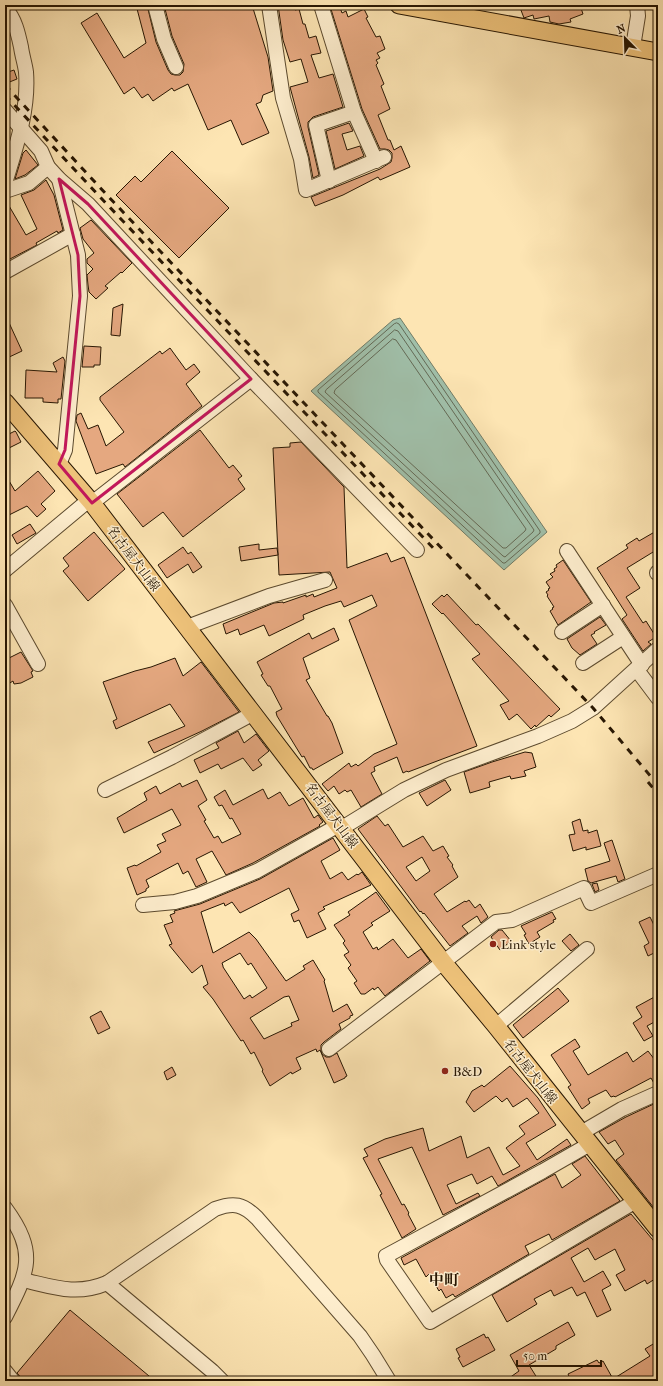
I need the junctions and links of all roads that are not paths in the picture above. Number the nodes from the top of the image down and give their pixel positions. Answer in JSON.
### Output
{"nodes":[{"id":1,"x":155,"y":5,"type":"edge"},
{"id":2,"x":269,"y":5,"type":"edge"},
{"id":3,"x":321,"y":5,"type":"edge"},
{"id":4,"x":399,"y":5,"type":"edge"},
{"id":5,"x":637,"y":5,"type":"edge"},
{"id":6,"x":5,"y":8,"type":"edge"},
{"id":7,"x":633,"y":47,"type":"junction"},
{"id":8,"x":658,"y":52,"type":"edge"},
{"id":9,"x":176,"y":67,"type":"dead end"},
{"id":10,"x":5,"y":110,"type":"edge"},
{"id":11,"x":354,"y":112,"type":"junction"},
{"id":12,"x":21,"y":128,"type":"junction"},
{"id":13,"x":48,"y":167,"type":"junction"},
{"id":14,"x":59,"y":179,"type":"junction"},
{"id":15,"x":329,"y":181,"type":"junction"},
{"id":16,"x":5,"y":183,"type":"edge"},
{"id":17,"x":5,"y":191,"type":"edge"},
{"id":18,"x":73,"y":234,"type":"junction"},
{"id":19,"x":5,"y":272,"type":"edge"},
{"id":20,"x":251,"y":379,"type":"junction"},
{"id":21,"x":5,"y":402,"type":"edge"},
{"id":22,"x":59,"y":464,"type":"junction"},
{"id":23,"x":90,"y":501,"type":"junction"},
{"id":24,"x":417,"y":550,"type":"dead end"},
{"id":25,"x":567,"y":551,"type":"dead end"},
{"id":26,"x":5,"y":570,"type":"edge"},
{"id":27,"x":325,"y":580,"type":"dead end"},
{"id":28,"x":5,"y":605,"type":"edge"},
{"id":29,"x":602,"y":605,"type":"junction"},
{"id":30,"x":187,"y":628,"type":"junction"},
{"id":31,"x":562,"y":632,"type":"dead end"},
{"id":32,"x":623,"y":636,"type":"junction"},
{"id":33,"x":658,"y":649,"type":"edge"},
{"id":34,"x":583,"y":663,"type":"dead end"},
{"id":35,"x":38,"y":664,"type":"dead end"},
{"id":36,"x":639,"y":667,"type":"junction"},
{"id":37,"x":658,"y":698,"type":"edge"},
{"id":38,"x":254,"y":713,"type":"junction"},
{"id":39,"x":105,"y":790,"type":"dead end"},
{"id":40,"x":340,"y":826,"type":"junction"},
{"id":41,"x":658,"y":874,"type":"edge"},
{"id":42,"x":144,"y":905,"type":"dead end"},
{"id":43,"x":587,"y":949,"type":"dead end"},
{"id":44,"x":443,"y":962,"type":"junction"},
{"id":45,"x":496,"y":1026,"type":"junction"},
{"id":46,"x":329,"y":1049,"type":"dead end"},
{"id":47,"x":658,"y":1093,"type":"edge"},
{"id":48,"x":585,"y":1139,"type":"junction"},
{"id":49,"x":636,"y":1201,"type":"junction"},
{"id":50,"x":5,"y":1208,"type":"edge"},
{"id":51,"x":658,"y":1229,"type":"edge"},
{"id":52,"x":23,"y":1280,"type":"junction"},
{"id":53,"x":107,"y":1283,"type":"junction"},
{"id":54,"x":5,"y":1318,"type":"edge"},
{"id":55,"x":5,"y":1371,"type":"edge"},
{"id":56,"x":13,"y":1381,"type":"edge"},
{"id":57,"x":222,"y":1381,"type":"edge"},
{"id":58,"x":389,"y":1381,"type":"edge"}],
"edges":[{"from":1,"to":9,"type":"street"},
{"from":2,"to":15,"type":"street"},
{"from":3,"to":11,"type":"street"},
{"from":4,"to":7,"type":"main road"},
{"from":5,"to":7,"type":"street"},
{"from":6,"to":12,"type":"street"},
{"from":7,"to":8,"type":"main road"},
{"from":10,"to":12,"type":"street"},
{"from":11,"to":15,"type":"street"},
{"from":11,"to":15,"type":"street"},
{"from":12,"to":13,"type":"street"},
{"from":12,"to":16,"type":"street"},
{"from":13,"to":14,"type":"street"},
{"from":13,"to":17,"type":"street"},
{"from":14,"to":18,"type":"street"},
{"from":14,"to":20,"type":"street"},
{"from":18,"to":19,"type":"street"},
{"from":18,"to":22,"type":"street"},
{"from":20,"to":23,"type":"street"},
{"from":20,"to":24,"type":"street"},
{"from":21,"to":22,"type":"main road","name":"名古屋犬山線"},
{"from":22,"to":23,"type":"main road","name":"名古屋犬山線"},
{"from":23,"to":26,"type":"street"},
{"from":23,"to":30,"type":"main road","name":"名古屋犬山線"},
{"from":25,"to":29,"type":"street"},
{"from":27,"to":30,"type":"street"},
{"from":28,"to":35,"type":"street"},
{"from":29,"to":31,"type":"street"},
{"from":29,"to":32,"type":"street"},
{"from":30,"to":38,"type":"main road","name":"名古屋犬山線"},
{"from":32,"to":34,"type":"street"},
{"from":32,"to":36,"type":"street"},
{"from":33,"to":36,"type":"street"},
{"from":36,"to":37,"type":"street"},
{"from":36,"to":40,"type":"street"},
{"from":38,"to":39,"type":"street"},
{"from":38,"to":40,"type":"main road","name":"名古屋犬山線"},
{"from":40,"to":42,"type":"street"},
{"from":40,"to":44,"type":"main road","name":"名古屋犬山線"},
{"from":41,"to":44,"type":"street"},
{"from":43,"to":45,"type":"street"},
{"from":44,"to":45,"type":"main road","name":"名古屋犬山線"},
{"from":44,"to":46,"type":"street"},
{"from":45,"to":48,"type":"main road","name":"名古屋犬山線"},
{"from":47,"to":48,"type":"street"},
{"from":48,"to":49,"type":"main road","name":"名古屋犬山線"},
{"from":48,"to":49,"type":"street"},
{"from":49,"to":51,"type":"main road","name":"名古屋犬山線"},
{"from":50,"to":52,"type":"street"},
{"from":52,"to":53,"type":"street"},
{"from":52,"to":54,"type":"street"},
{"from":53,"to":57,"type":"street"},
{"from":53,"to":58,"type":"street"},
{"from":55,"to":56,"type":"street"}]}
